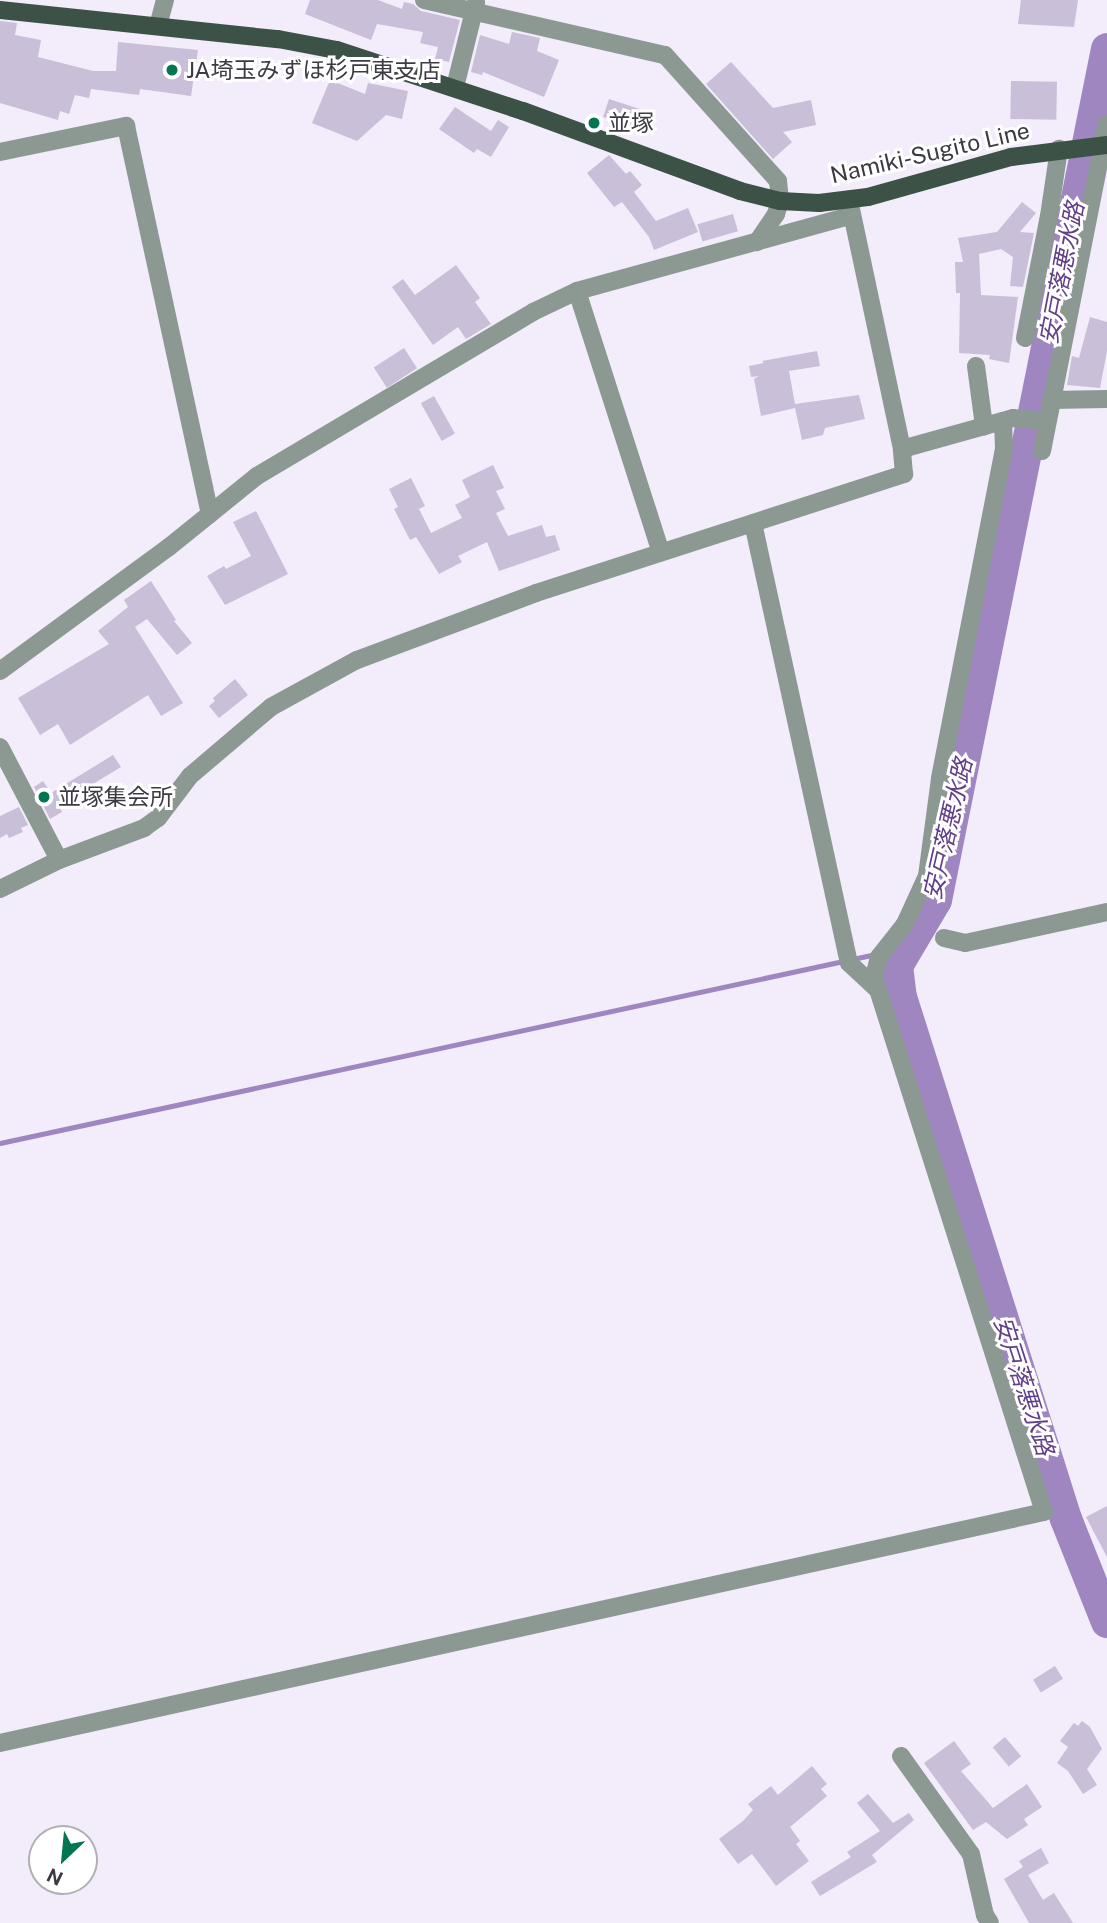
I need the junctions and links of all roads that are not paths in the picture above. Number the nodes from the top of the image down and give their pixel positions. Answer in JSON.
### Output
{"nodes":[{"id":1,"x":165,"y":0,"type":"edge"},
{"id":2,"x":424,"y":0,"type":"edge"},
{"id":3,"x":475,"y":6,"type":"edge"},
{"id":4,"x":27,"y":7,"type":"edge"},
{"id":5,"x":0,"y":10,"type":"edge"},
{"id":6,"x":158,"y":26,"type":"junction"},
{"id":7,"x":455,"y":88,"type":"junction"},
{"id":8,"x":1107,"y":124,"type":"edge"},
{"id":9,"x":1105,"y":145,"type":"edge"},
{"id":10,"x":1059,"y":149,"type":"junction"},
{"id":11,"x":0,"y":152,"type":"edge"},
{"id":12,"x":780,"y":201,"type":"junction"},
{"id":13,"x":851,"y":208,"type":"junction"},
{"id":14,"x":757,"y":242,"type":"junction"},
{"id":15,"x":577,"y":291,"type":"junction"},
{"id":16,"x":1025,"y":338,"type":"dead end"},
{"id":17,"x":976,"y":366,"type":"dead end"},
{"id":18,"x":1107,"y":399,"type":"edge"},
{"id":19,"x":1051,"y":400,"type":"junction"},
{"id":20,"x":1008,"y":419,"type":"junction"},
{"id":21,"x":1047,"y":421,"type":"junction"},
{"id":22,"x":984,"y":426,"type":"junction"},
{"id":23,"x":901,"y":449,"type":"junction"},
{"id":24,"x":1042,"y":451,"type":"dead end"},
{"id":25,"x":210,"y":514,"type":"junction"},
{"id":26,"x":752,"y":523,"type":"junction"},
{"id":27,"x":661,"y":552,"type":"junction"},
{"id":28,"x":0,"y":670,"type":"edge"},
{"id":29,"x":0,"y":747,"type":"edge"},
{"id":30,"x":59,"y":860,"type":"junction"},
{"id":31,"x":0,"y":889,"type":"edge"},
{"id":32,"x":1107,"y":912,"type":"edge"},
{"id":33,"x":944,"y":938,"type":"dead end"},
{"id":34,"x":876,"y":988,"type":"junction"},
{"id":35,"x":0,"y":1743,"type":"edge"},
{"id":36,"x":901,"y":1756,"type":"dead end"},
{"id":37,"x":990,"y":1923,"type":"edge"}],
"edges":[{"from":1,"to":6,"type":"street"},
{"from":2,"to":3,"type":"street"},
{"from":3,"to":7,"type":"street"},
{"from":3,"to":12,"type":"street"},
{"from":4,"to":5,"type":"main road","name":"Namiki-Sugito Line"},
{"from":4,"to":6,"type":"main road","name":"Namiki-Sugito Line"},
{"from":6,"to":7,"type":"main road","name":"Namiki-Sugito Line"},
{"from":7,"to":12,"type":"main road","name":"Namiki-Sugito Line"},
{"from":8,"to":9,"type":"street"},
{"from":9,"to":10,"type":"main road","name":"Namiki-Sugito Line"},
{"from":9,"to":19,"type":"street"},
{"from":10,"to":13,"type":"main road","name":"Namiki-Sugito Line"},
{"from":10,"to":16,"type":"street"},
{"from":11,"to":25,"type":"street"},
{"from":12,"to":13,"type":"main road","name":"Namiki-Sugito Line"},
{"from":12,"to":14,"type":"street"},
{"from":13,"to":14,"type":"street"},
{"from":13,"to":23,"type":"street"},
{"from":14,"to":15,"type":"street"},
{"from":15,"to":25,"type":"street"},
{"from":15,"to":27,"type":"street"},
{"from":17,"to":22,"type":"street"},
{"from":18,"to":19,"type":"street"},
{"from":19,"to":21,"type":"street"},
{"from":20,"to":21,"type":"street"},
{"from":20,"to":22,"type":"street"},
{"from":20,"to":34,"type":"street"},
{"from":21,"to":24,"type":"street"},
{"from":22,"to":23,"type":"street"},
{"from":23,"to":26,"type":"street"},
{"from":25,"to":28,"type":"street"},
{"from":26,"to":27,"type":"street"},
{"from":26,"to":34,"type":"street"},
{"from":27,"to":30,"type":"street"},
{"from":29,"to":30,"type":"street"},
{"from":30,"to":31,"type":"street"},
{"from":32,"to":33,"type":"street"},
{"from":34,"to":35,"type":"street"},
{"from":36,"to":37,"type":"street"}]}
